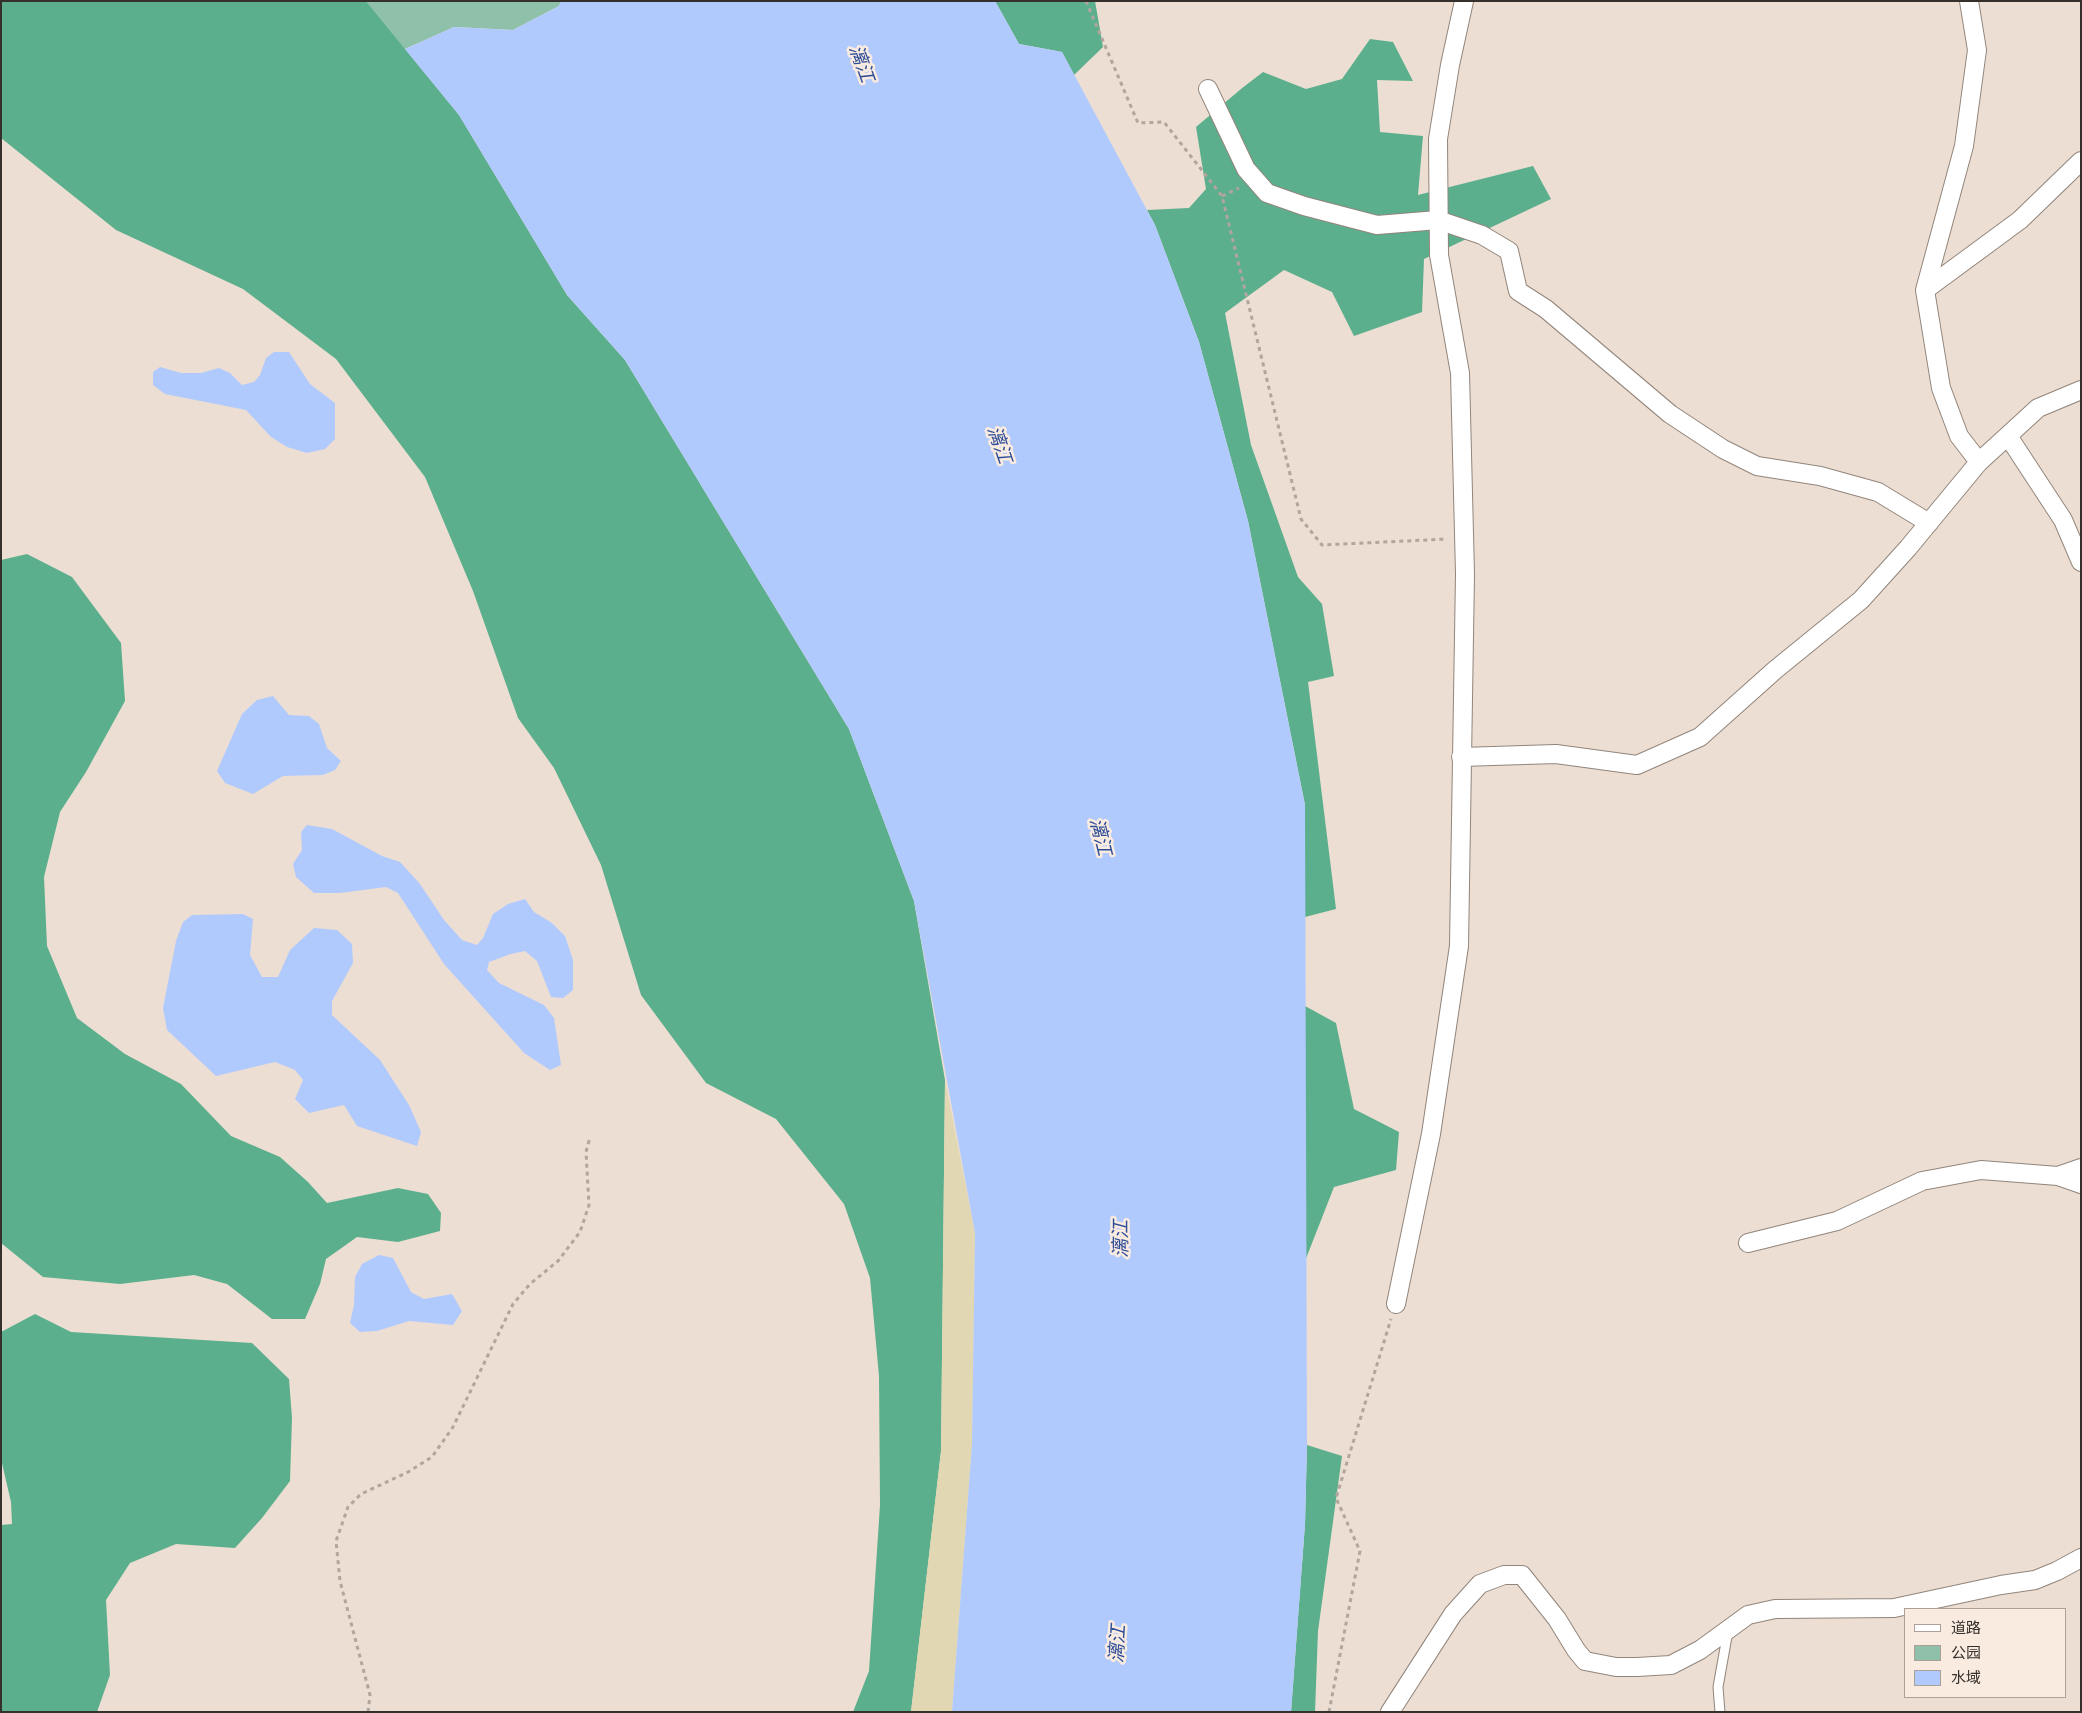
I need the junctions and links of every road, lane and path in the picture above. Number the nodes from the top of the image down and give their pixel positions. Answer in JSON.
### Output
{"nodes":[{"id":1,"x":1086,"y":1,"type":"edge"},
{"id":2,"x":1464,"y":1,"type":"edge"},
{"id":3,"x":1969,"y":1,"type":"edge"},
{"id":4,"x":1208,"y":89,"type":"dead end"},
{"id":5,"x":2081,"y":161,"type":"edge"},
{"id":6,"x":1438,"y":220,"type":"junction"},
{"id":7,"x":1925,"y":290,"type":"junction"},
{"id":8,"x":2081,"y":390,"type":"edge"},
{"id":9,"x":2008,"y":436,"type":"junction"},
{"id":10,"x":1979,"y":462,"type":"junction"},
{"id":11,"x":1929,"y":523,"type":"junction"},
{"id":12,"x":1464,"y":538,"type":"junction"},
{"id":13,"x":2081,"y":562,"type":"edge"},
{"id":14,"x":1461,"y":756,"type":"junction"},
{"id":15,"x":590,"y":1136,"type":"dead end"},
{"id":16,"x":2081,"y":1168,"type":"edge"},
{"id":17,"x":2058,"y":1176,"type":"junction"},
{"id":18,"x":2081,"y":1184,"type":"edge"},
{"id":19,"x":1748,"y":1243,"type":"dead end"},
{"id":20,"x":1396,"y":1304,"type":"joint"},
{"id":21,"x":2081,"y":1558,"type":"edge"},
{"id":22,"x":1728,"y":1629,"type":"junction"},
{"id":23,"x":368,"y":1712,"type":"edge"},
{"id":24,"x":1329,"y":1712,"type":"edge"},
{"id":25,"x":1390,"y":1712,"type":"edge"},
{"id":26,"x":1720,"y":1712,"type":"edge"}],
"edges":[{"from":1,"to":12,"type":"path"},
{"from":2,"to":6,"type":"street"},
{"from":3,"to":7,"type":"street"},
{"from":4,"to":6,"type":"street"},
{"from":5,"to":7,"type":"street"},
{"from":6,"to":11,"type":"street"},
{"from":6,"to":12,"type":"street"},
{"from":7,"to":10,"type":"street"},
{"from":8,"to":9,"type":"street"},
{"from":9,"to":10,"type":"street"},
{"from":9,"to":13,"type":"street"},
{"from":10,"to":11,"type":"street"},
{"from":11,"to":14,"type":"street"},
{"from":12,"to":14,"type":"street"},
{"from":14,"to":20,"type":"street"},
{"from":15,"to":23,"type":"path"},
{"from":16,"to":17,"type":"street"},
{"from":17,"to":18,"type":"street"},
{"from":17,"to":19,"type":"street"},
{"from":20,"to":24,"type":"path"},
{"from":21,"to":22,"type":"street"},
{"from":22,"to":25,"type":"street"},
{"from":22,"to":26,"type":"lane"}]}
